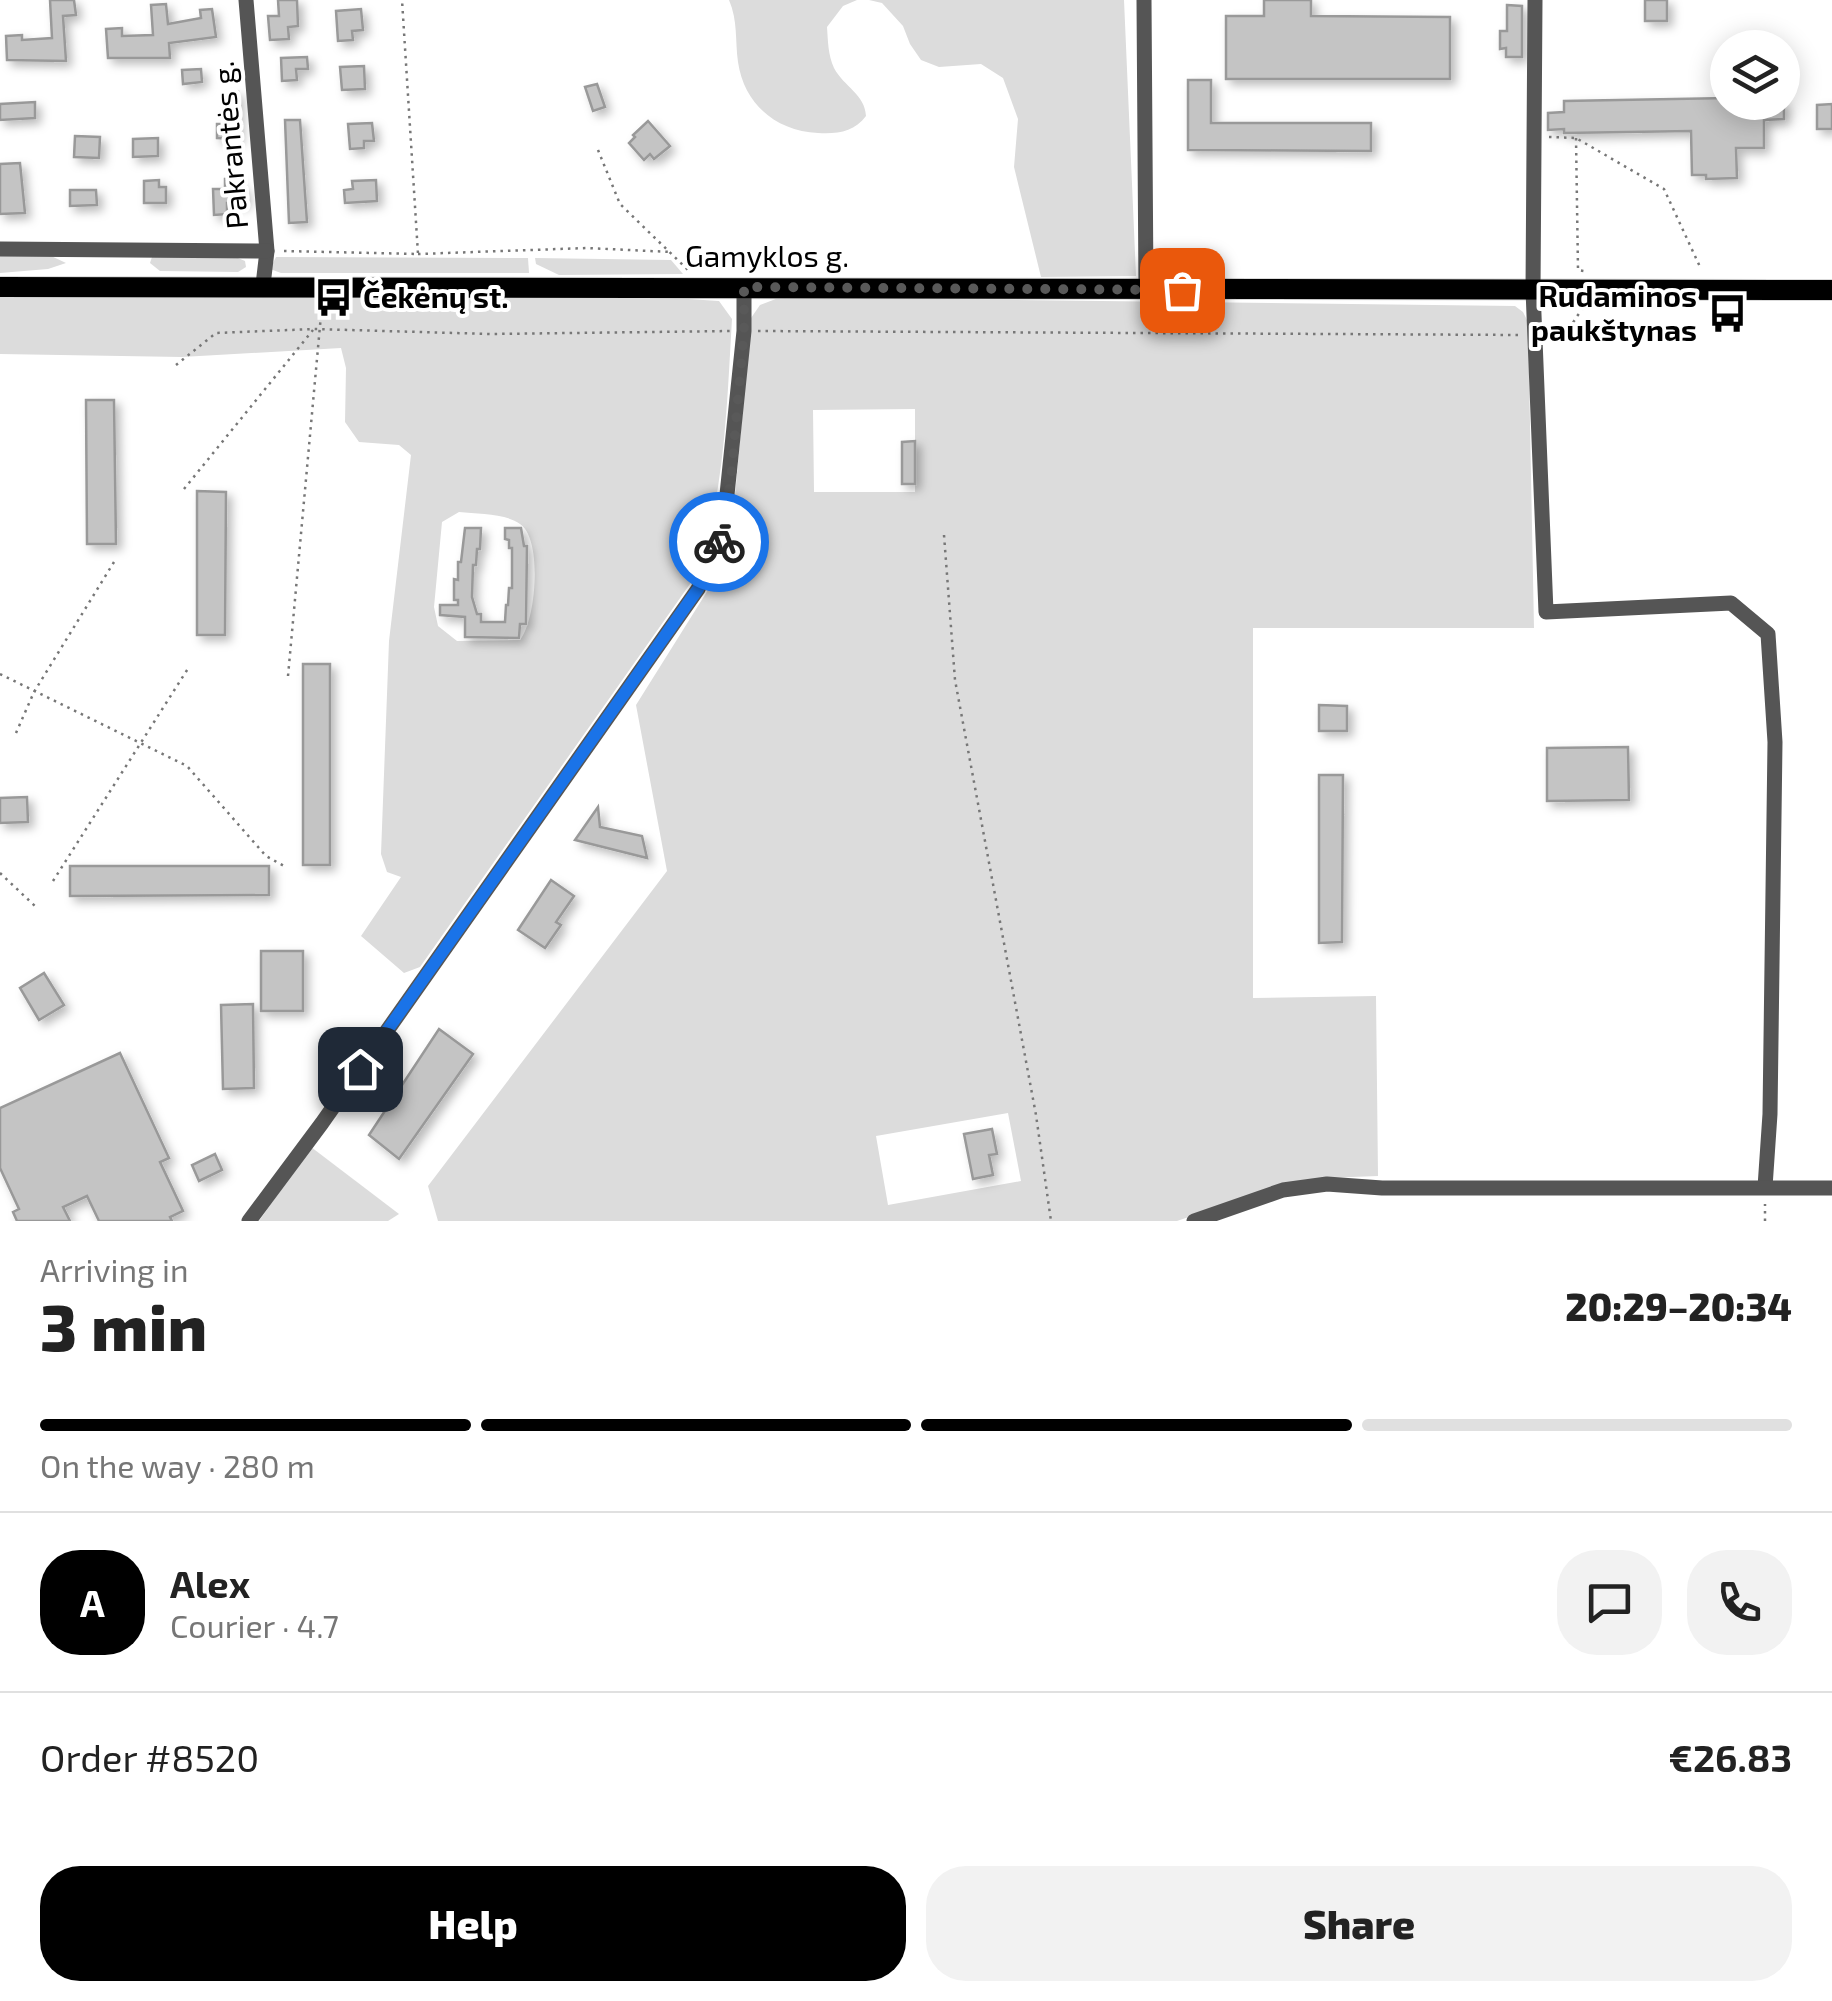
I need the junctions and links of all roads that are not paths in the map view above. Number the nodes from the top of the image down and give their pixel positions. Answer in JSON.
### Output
{"nodes":[{"id":1,"x":246,"y":0,"type":"edge"},
{"id":2,"x":1144,"y":0,"type":"edge"},
{"id":3,"x":1535,"y":0,"type":"edge"},
{"id":4,"x":0,"y":249,"type":"edge"},
{"id":5,"x":268,"y":251,"type":"junction"},
{"id":6,"x":263,"y":285,"type":"junction"},
{"id":7,"x":0,"y":287,"type":"edge"},
{"id":8,"x":744,"y":287,"type":"junction"},
{"id":9,"x":1146,"y":290,"type":"junction"},
{"id":10,"x":1533,"y":290,"type":"junction"},
{"id":11,"x":1832,"y":290,"type":"edge"},
{"id":12,"x":1765,"y":1188,"type":"junction"},
{"id":13,"x":1832,"y":1188,"type":"edge"},
{"id":14,"x":249,"y":1221,"type":"edge"},
{"id":15,"x":1194,"y":1221,"type":"edge"}],
"edges":[{"from":1,"to":5,"type":"street","name":"Pakrantės g."},
{"from":2,"to":9,"type":"street"},
{"from":3,"to":10,"type":"street"},
{"from":4,"to":5,"type":"street"},
{"from":5,"to":6,"type":"street","name":"Pakrantės g."},
{"from":6,"to":7,"type":"main road","name":"Gamyklos g."},
{"from":6,"to":8,"type":"main road","name":"Gamyklos g."},
{"from":8,"to":9,"type":"main road","name":"Gamyklos g."},
{"from":8,"to":14,"type":"street"},
{"from":9,"to":10,"type":"main road","name":"Gamyklos g."},
{"from":10,"to":11,"type":"main road","name":"Gamyklos g."},
{"from":10,"to":12,"type":"street"},
{"from":12,"to":13,"type":"street"},
{"from":12,"to":15,"type":"street"}]}
